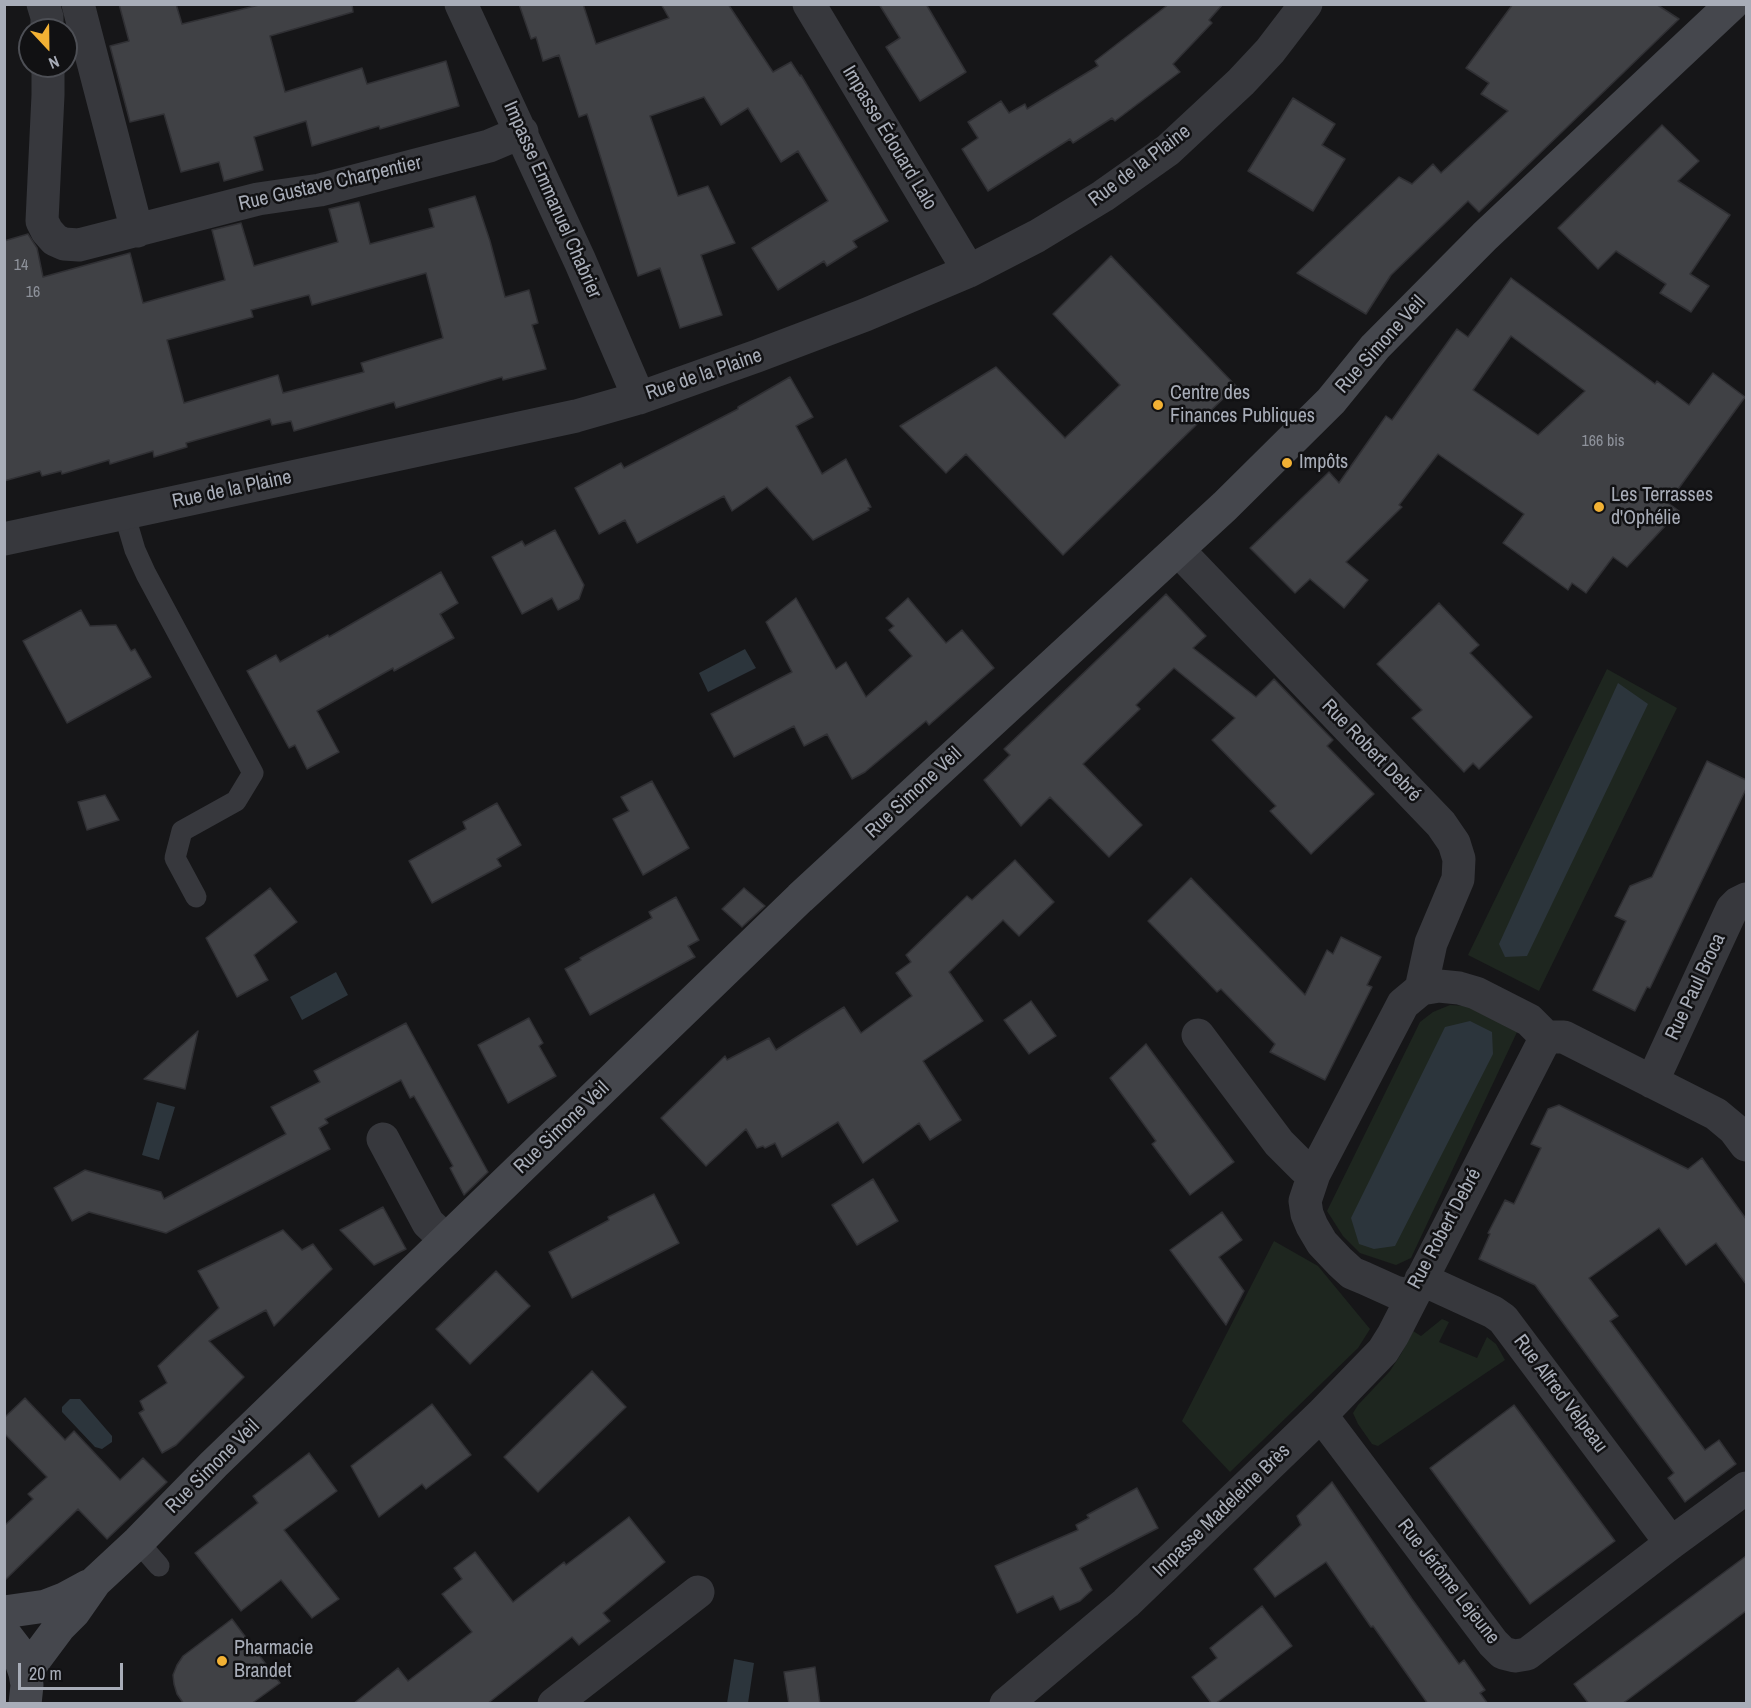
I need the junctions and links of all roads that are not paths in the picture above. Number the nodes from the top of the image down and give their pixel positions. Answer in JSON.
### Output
{"nodes":[{"id":1,"x":78,"y":4,"type":"edge"},
{"id":2,"x":461,"y":4,"type":"edge"},
{"id":3,"x":809,"y":4,"type":"edge"},
{"id":4,"x":1306,"y":4,"type":"edge"},
{"id":5,"x":1732,"y":4,"type":"edge"},
{"id":6,"x":48,"y":78,"type":"edge"},
{"id":7,"x":522,"y":132,"type":"junction"},
{"id":8,"x":137,"y":231,"type":"junction"},
{"id":9,"x":969,"y":271,"type":"junction"},
{"id":10,"x":639,"y":398,"type":"junction"},
{"id":11,"x":124,"y":513,"type":"junction"},
{"id":12,"x":4,"y":539,"type":"edge"},
{"id":13,"x":1178,"y":550,"type":"junction"},
{"id":14,"x":196,"y":897,"type":"dead end"},
{"id":15,"x":1746,"y":899,"type":"edge"},
{"id":16,"x":1421,"y":989,"type":"junction"},
{"id":17,"x":1198,"y":1035,"type":"dead end"},
{"id":18,"x":1546,"y":1037,"type":"junction"},
{"id":19,"x":1652,"y":1082,"type":"junction"},
{"id":20,"x":383,"y":1139,"type":"dead end"},
{"id":21,"x":1746,"y":1145,"type":"edge"},
{"id":22,"x":1314,"y":1174,"type":"junction"},
{"id":23,"x":446,"y":1240,"type":"junction"},
{"id":24,"x":1417,"y":1287,"type":"junction"},
{"id":25,"x":1321,"y":1414,"type":"junction"},
{"id":26,"x":1746,"y":1488,"type":"edge"},
{"id":27,"x":1671,"y":1543,"type":"junction"},
{"id":28,"x":95,"y":1582,"type":"junction"},
{"id":29,"x":698,"y":1592,"type":"dead end"},
{"id":30,"x":4,"y":1612,"type":"edge"},
{"id":31,"x":4,"y":1633,"type":"edge"},
{"id":32,"x":30,"y":1691,"type":"edge"},
{"id":33,"x":554,"y":1704,"type":"edge"},
{"id":34,"x":1006,"y":1704,"type":"edge"}],
"edges":[{"from":1,"to":8,"type":"street"},
{"from":2,"to":7,"type":"street","name":"Impasse Emmanuel Chabrier"},
{"from":3,"to":9,"type":"street","name":"Impasse Édouard Lalo"},
{"from":4,"to":9,"type":"street","name":"Rue de la Plaine"},
{"from":5,"to":13,"type":"main road","name":"Rue Simone Veil"},
{"from":6,"to":8,"type":"street","name":"Rue Gustave Charpentier"},
{"from":7,"to":8,"type":"street","name":"Rue Gustave Charpentier"},
{"from":7,"to":10,"type":"street","name":"Impasse Emmanuel Chabrier"},
{"from":9,"to":10,"type":"street","name":"Rue de la Plaine"},
{"from":10,"to":11,"type":"street","name":"Rue de la Plaine"},
{"from":11,"to":12,"type":"street","name":"Rue de la Plaine"},
{"from":11,"to":14,"type":"lane"},
{"from":13,"to":16,"type":"street","name":"Rue Robert Debré"},
{"from":13,"to":23,"type":"main road","name":"Rue Simone Veil"},
{"from":15,"to":19,"type":"street","name":"Rue Paul Broca"},
{"from":16,"to":18,"type":"street"},
{"from":16,"to":22,"type":"street","name":"Rue Robert Debré"},
{"from":17,"to":22,"type":"street"},
{"from":18,"to":19,"type":"street"},
{"from":18,"to":24,"type":"street","name":"Rue Robert Debré"},
{"from":19,"to":21,"type":"street"},
{"from":20,"to":23,"type":"street"},
{"from":22,"to":24,"type":"street","name":"Rue Robert Debré"},
{"from":23,"to":28,"type":"main road","name":"Rue Simone Veil"},
{"from":24,"to":25,"type":"street","name":"Impasse Madeleine Brès"},
{"from":24,"to":27,"type":"street","name":"Rue Alfred Velpeau"},
{"from":25,"to":27,"type":"street","name":"Rue Jérôme Lejeune"},
{"from":25,"to":34,"type":"street","name":"Impasse Madeleine Brès"},
{"from":26,"to":27,"type":"street","name":"Rue Jérôme Lejeune"},
{"from":28,"to":30,"type":"main road","name":"Rue Simone Veil"},
{"from":28,"to":32,"type":"main road","name":"Rue Simone Veil"},
{"from":29,"to":33,"type":"street"},
{"from":31,"to":32,"type":"main road"}]}
